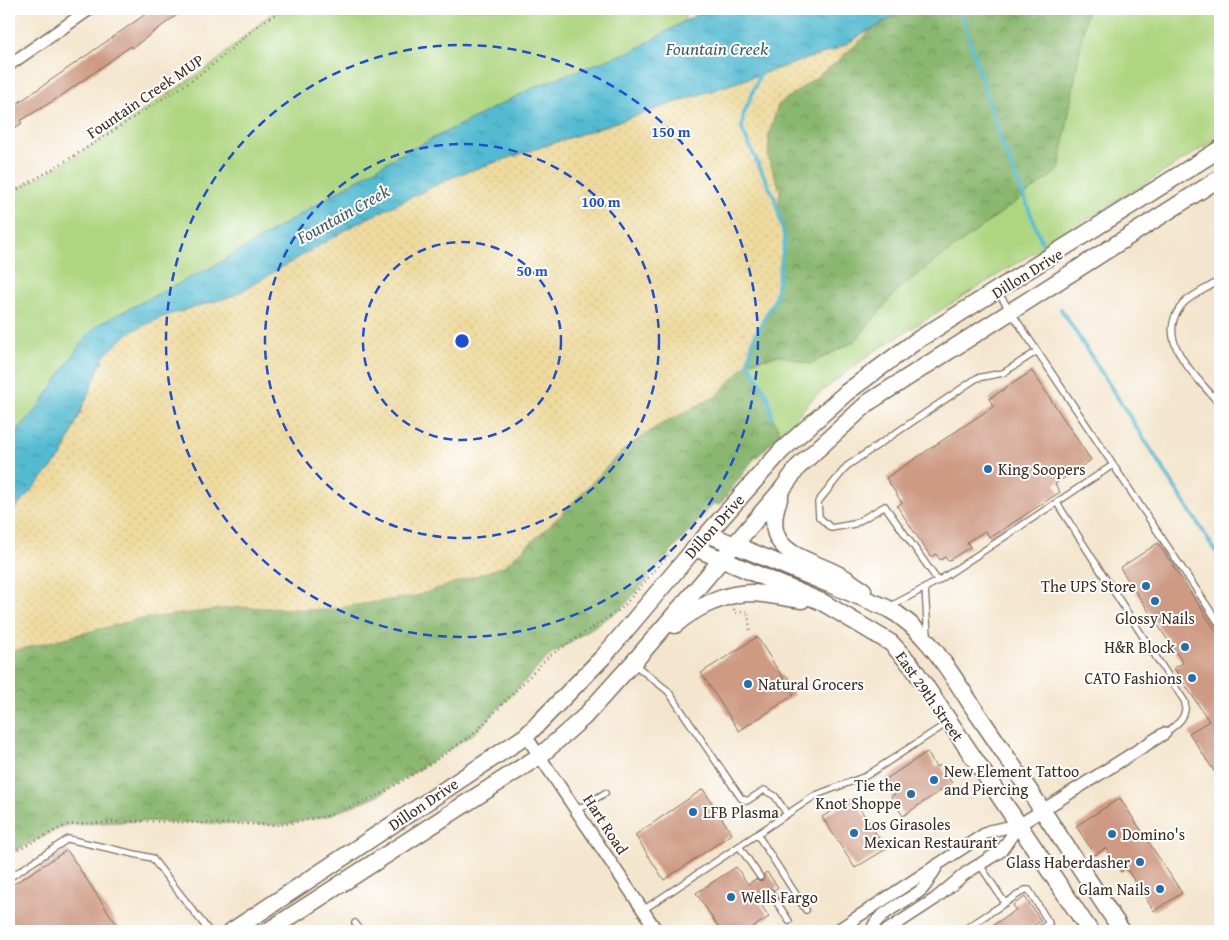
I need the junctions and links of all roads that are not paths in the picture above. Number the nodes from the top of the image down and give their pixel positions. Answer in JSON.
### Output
{"nodes":[{"id":1,"x":90,"y":9,"type":"edge"},
{"id":2,"x":9,"y":65,"type":"edge"},
{"id":3,"x":1220,"y":149,"type":"edge"},
{"id":4,"x":1220,"y":178,"type":"edge"},
{"id":5,"x":1220,"y":280,"type":"edge"},
{"id":6,"x":997,"y":292,"type":"junction"},
{"id":7,"x":1010,"y":311,"type":"junction"},
{"id":8,"x":1036,"y":352,"type":"junction"},
{"id":9,"x":1220,"y":405,"type":"edge"},
{"id":10,"x":1113,"y":465,"type":"junction"},
{"id":11,"x":783,"y":488,"type":"junction"},
{"id":12,"x":1056,"y":503,"type":"junction"},
{"id":13,"x":708,"y":534,"type":"junction"},
{"id":14,"x":734,"y":545,"type":"junction"},
{"id":15,"x":695,"y":548,"type":"junction"},
{"id":16,"x":722,"y":559,"type":"junction"},
{"id":17,"x":938,"y":581,"type":"junction"},
{"id":18,"x":926,"y":588,"type":"junction"},
{"id":19,"x":822,"y":602,"type":"junction"},
{"id":20,"x":887,"y":608,"type":"junction"},
{"id":21,"x":1220,"y":625,"type":"edge"},
{"id":22,"x":928,"y":643,"type":"junction"},
{"id":23,"x":636,"y":660,"type":"junction"},
{"id":24,"x":949,"y":722,"type":"junction"},
{"id":25,"x":1165,"y":733,"type":"joint"},
{"id":26,"x":526,"y":736,"type":"junction"},
{"id":27,"x":541,"y":755,"type":"junction"},
{"id":28,"x":604,"y":792,"type":"dead end"},
{"id":29,"x":577,"y":810,"type":"junction"},
{"id":30,"x":1042,"y":810,"type":"junction"},
{"id":31,"x":787,"y":814,"type":"junction"},
{"id":32,"x":1019,"y":825,"type":"junction"},
{"id":33,"x":757,"y":834,"type":"junction"},
{"id":34,"x":739,"y":846,"type":"junction"},
{"id":35,"x":938,"y":864,"type":"junction"},
{"id":36,"x":980,"y":864,"type":"junction"},
{"id":37,"x":760,"y":877,"type":"dead end"},
{"id":38,"x":9,"y":878,"type":"edge"},
{"id":39,"x":770,"y":892,"type":"dead end"},
{"id":40,"x":1005,"y":903,"type":"junction"},
{"id":41,"x":643,"y":910,"type":"junction"},
{"id":42,"x":806,"y":910,"type":"dead end"},
{"id":43,"x":789,"y":921,"type":"dead end"},
{"id":44,"x":355,"y":923,"type":"dead end"},
{"id":45,"x":850,"y":927,"type":"edge"},
{"id":46,"x":209,"y":931,"type":"edge"},
{"id":47,"x":232,"y":931,"type":"edge"},
{"id":48,"x":268,"y":931,"type":"edge"},
{"id":49,"x":361,"y":931,"type":"edge"},
{"id":50,"x":657,"y":931,"type":"edge"},
{"id":51,"x":836,"y":931,"type":"edge"},
{"id":52,"x":872,"y":931,"type":"edge"},
{"id":53,"x":886,"y":931,"type":"edge"},
{"id":54,"x":962,"y":931,"type":"edge"},
{"id":55,"x":1037,"y":931,"type":"edge"},
{"id":56,"x":1090,"y":931,"type":"edge"},
{"id":57,"x":1122,"y":931,"type":"edge"}],
"edges":[{"from":1,"to":2,"type":"street"},
{"from":3,"to":6,"type":"main road","name":"Dillon Drive"},
{"from":4,"to":7,"type":"main road","name":"Dillon Drive"},
{"from":5,"to":9,"type":"lane"},
{"from":6,"to":7,"type":"lane"},
{"from":6,"to":13,"type":"main road","name":"Dillon Drive"},
{"from":7,"to":8,"type":"lane"},
{"from":7,"to":11,"type":"main road","name":"Dillon Drive"},
{"from":8,"to":10,"type":"lane"},
{"from":8,"to":17,"type":"lane"},
{"from":10,"to":12,"type":"lane"},
{"from":10,"to":21,"type":"lane"},
{"from":11,"to":14,"type":"main road","name":"Dillon Drive"},
{"from":11,"to":20,"type":"main road"},
{"from":12,"to":17,"type":"lane"},
{"from":12,"to":25,"type":"lane"},
{"from":13,"to":14,"type":"main road","name":"East 29th Street"},
{"from":13,"to":15,"type":"main road","name":"Dillon Drive"},
{"from":14,"to":16,"type":"main road","name":"Dillon Drive"},
{"from":14,"to":20,"type":"main road","name":"East 29th Street"},
{"from":15,"to":16,"type":"main road","name":"East 29th Street"},
{"from":15,"to":26,"type":"main road","name":"Dillon Drive"},
{"from":16,"to":19,"type":"main road","name":"East 29th Street"},
{"from":16,"to":23,"type":"main road","name":"Dillon Drive"},
{"from":17,"to":18,"type":"lane"},
{"from":18,"to":20,"type":"lane"},
{"from":18,"to":22,"type":"lane"},
{"from":19,"to":23,"type":"main road"},
{"from":19,"to":24,"type":"main road","name":"East 29th Street"},
{"from":20,"to":22,"type":"main road","name":"East 29th Street"},
{"from":22,"to":30,"type":"main road","name":"East 29th Street"},
{"from":23,"to":27,"type":"main road","name":"Dillon Drive"},
{"from":23,"to":31,"type":"lane"},
{"from":24,"to":31,"type":"lane"},
{"from":24,"to":32,"type":"main road","name":"East 29th Street"},
{"from":25,"to":30,"type":"street"},
{"from":26,"to":27,"type":"street","name":"Hart Road"},
{"from":26,"to":47,"type":"main road","name":"Dillon Drive"},
{"from":27,"to":29,"type":"street","name":"Hart Road"},
{"from":27,"to":48,"type":"main road","name":"Dillon Drive"},
{"from":28,"to":29,"type":"lane"},
{"from":29,"to":41,"type":"street","name":"Hart Road"},
{"from":30,"to":32,"type":"street"},
{"from":30,"to":57,"type":"main road","name":"East 29th Street"},
{"from":31,"to":33,"type":"lane"},
{"from":32,"to":35,"type":"street"},
{"from":32,"to":36,"type":"street"},
{"from":32,"to":56,"type":"main road","name":"East 29th Street"},
{"from":33,"to":34,"type":"lane"},
{"from":33,"to":42,"type":"lane"},
{"from":34,"to":37,"type":"lane"},
{"from":34,"to":41,"type":"lane"},
{"from":35,"to":45,"type":"street"},
{"from":35,"to":52,"type":"street"},
{"from":36,"to":40,"type":"lane"},
{"from":36,"to":53,"type":"street"},
{"from":38,"to":46,"type":"lane"},
{"from":39,"to":43,"type":"lane"},
{"from":40,"to":54,"type":"lane"},
{"from":40,"to":55,"type":"lane"},
{"from":41,"to":50,"type":"street","name":"Hart Road"},
{"from":44,"to":49,"type":"lane"},
{"from":45,"to":51,"type":"street"}]}
